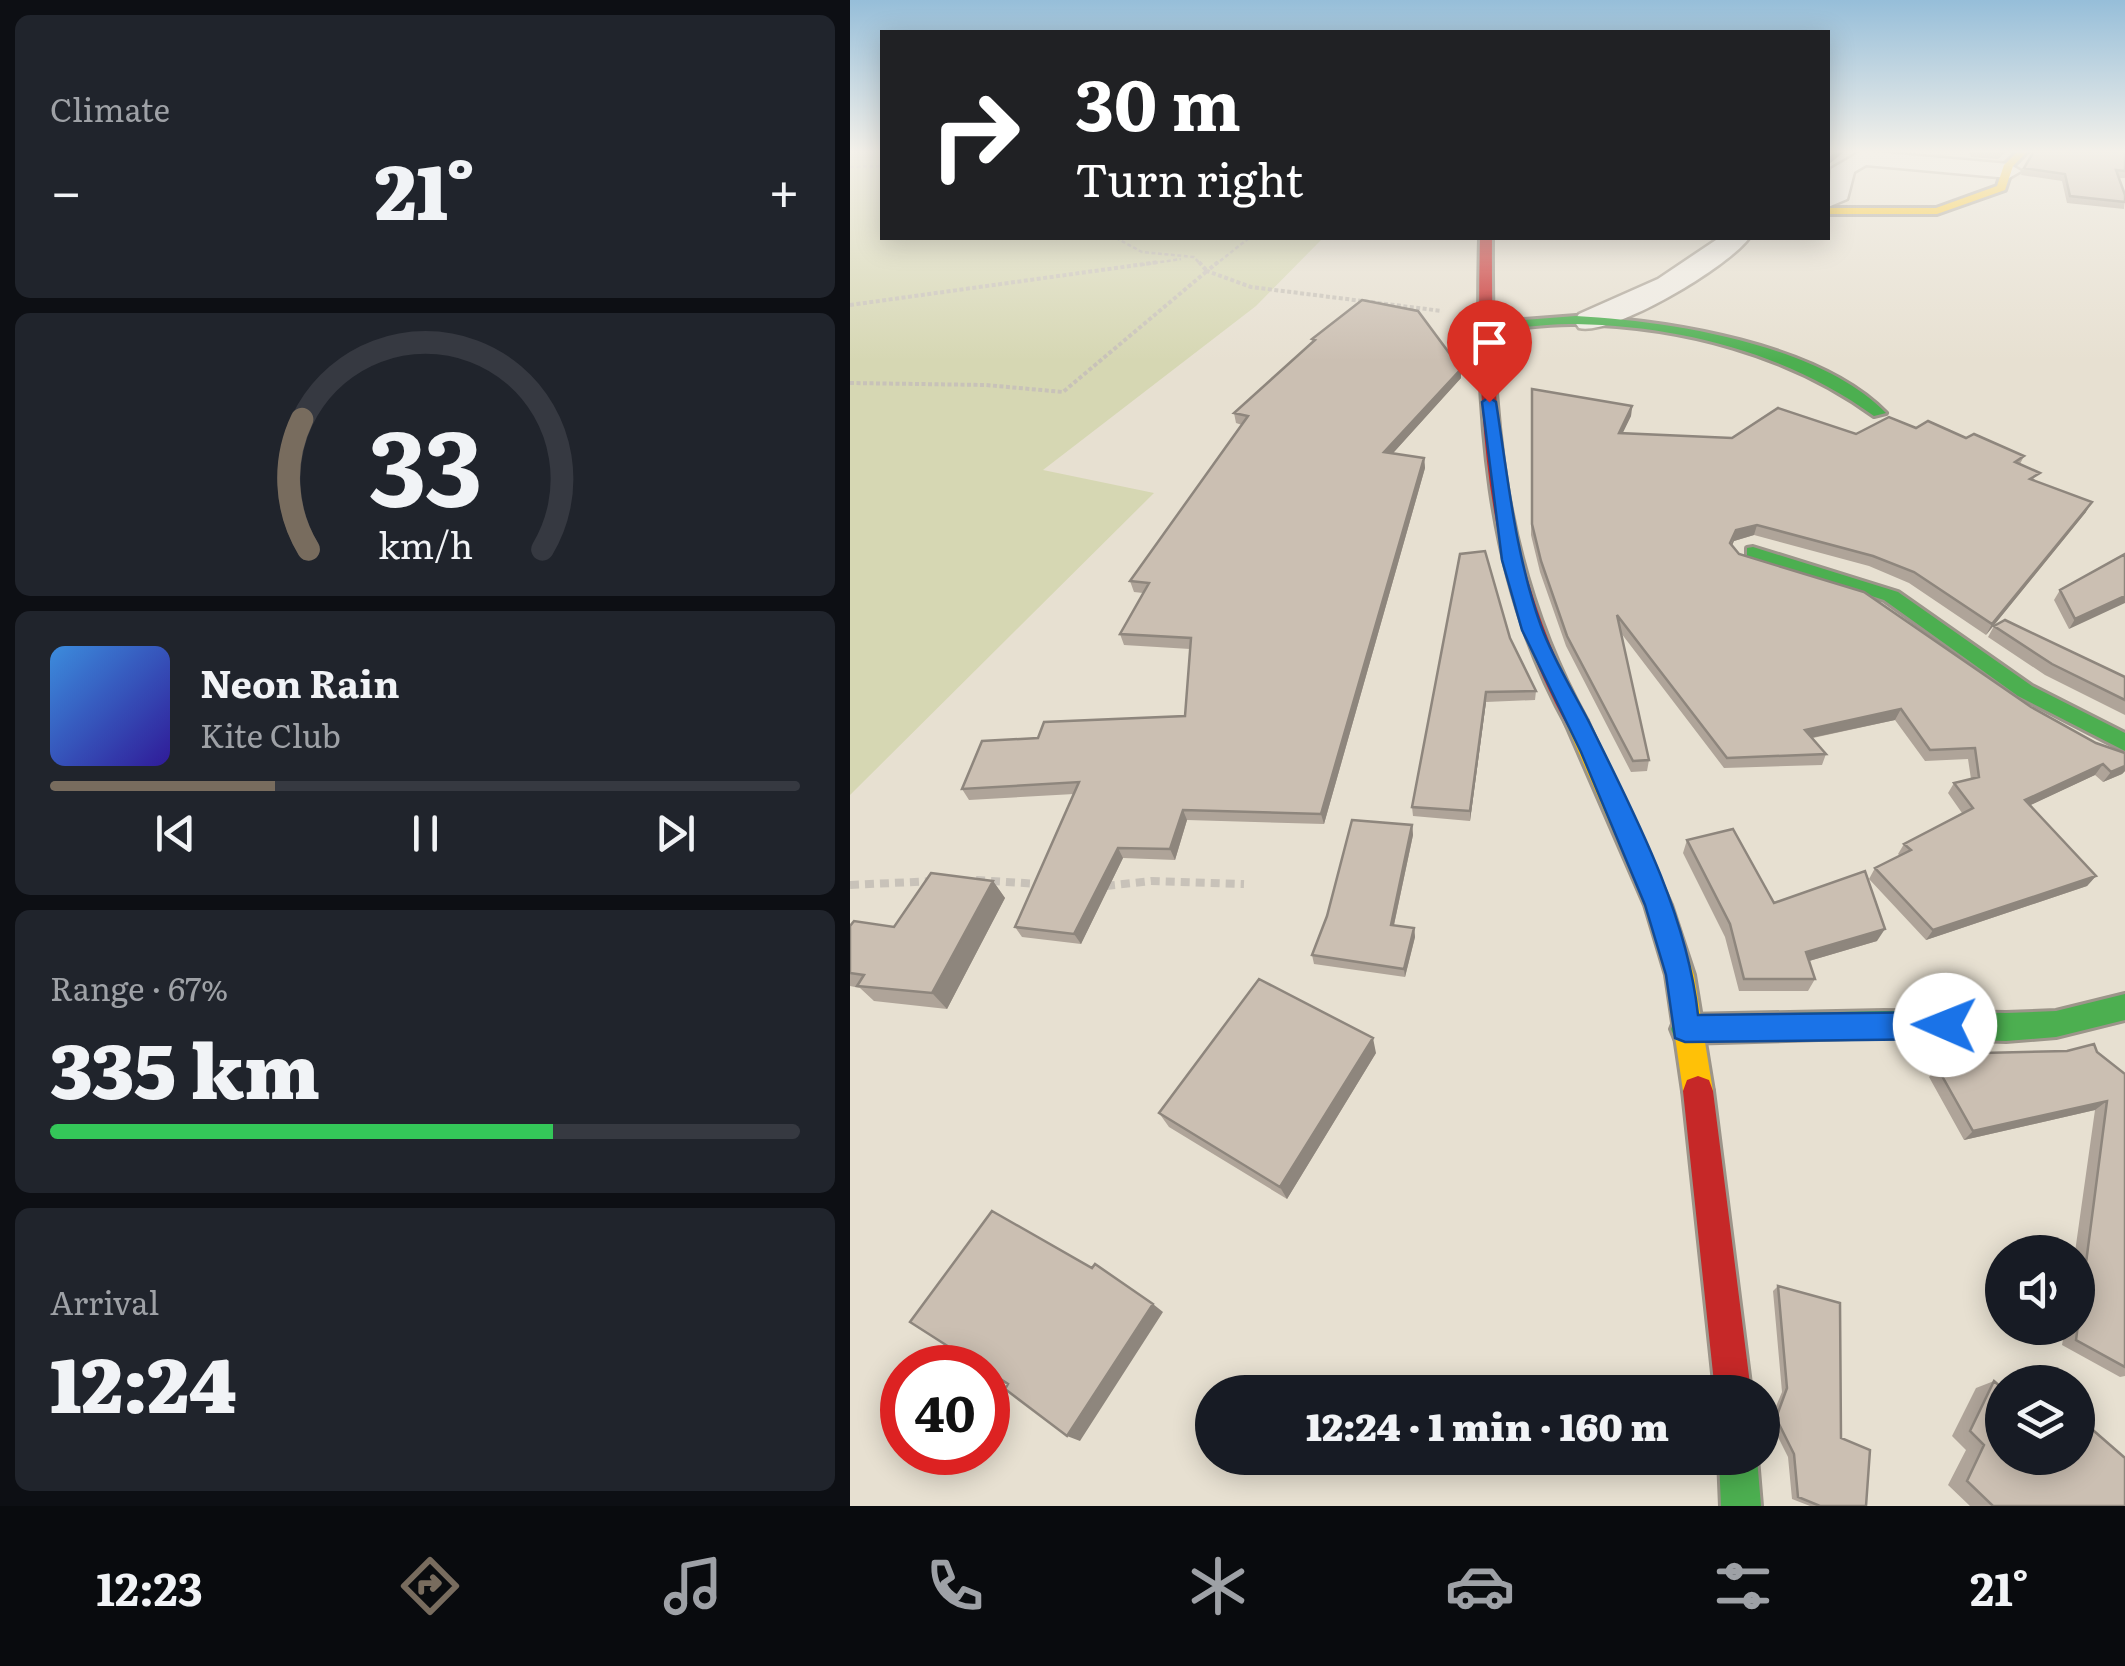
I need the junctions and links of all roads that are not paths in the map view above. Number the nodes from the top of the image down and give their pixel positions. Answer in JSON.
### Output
{"nodes":[{"id":1,"x":1486,"y":240,"type":"edge"},
{"id":2,"x":1733,"y":240,"type":"edge"},
{"id":3,"x":1590,"y":321,"type":"junction"},
{"id":4,"x":1485,"y":322,"type":"junction"},
{"id":5,"x":1879,"y":413,"type":"dead end"},
{"id":6,"x":1753,"y":552,"type":"dead end"},
{"id":7,"x":2125,"y":743,"type":"edge"},
{"id":8,"x":2125,"y":1007,"type":"edge"},
{"id":9,"x":1685,"y":1029,"type":"junction"},
{"id":10,"x":1731,"y":1375,"type":"edge"},
{"id":11,"x":1739,"y":1475,"type":"edge"},
{"id":12,"x":1742,"y":1506,"type":"edge"}],
"edges":[{"from":1,"to":4,"type":"street"},
{"from":2,"to":3,"type":"street"},
{"from":3,"to":4,"type":"street"},
{"from":3,"to":5,"type":"street"},
{"from":4,"to":9,"type":"street"},
{"from":6,"to":7,"type":"street"},
{"from":8,"to":9,"type":"street"},
{"from":9,"to":10,"type":"street"},
{"from":11,"to":12,"type":"street"}]}
